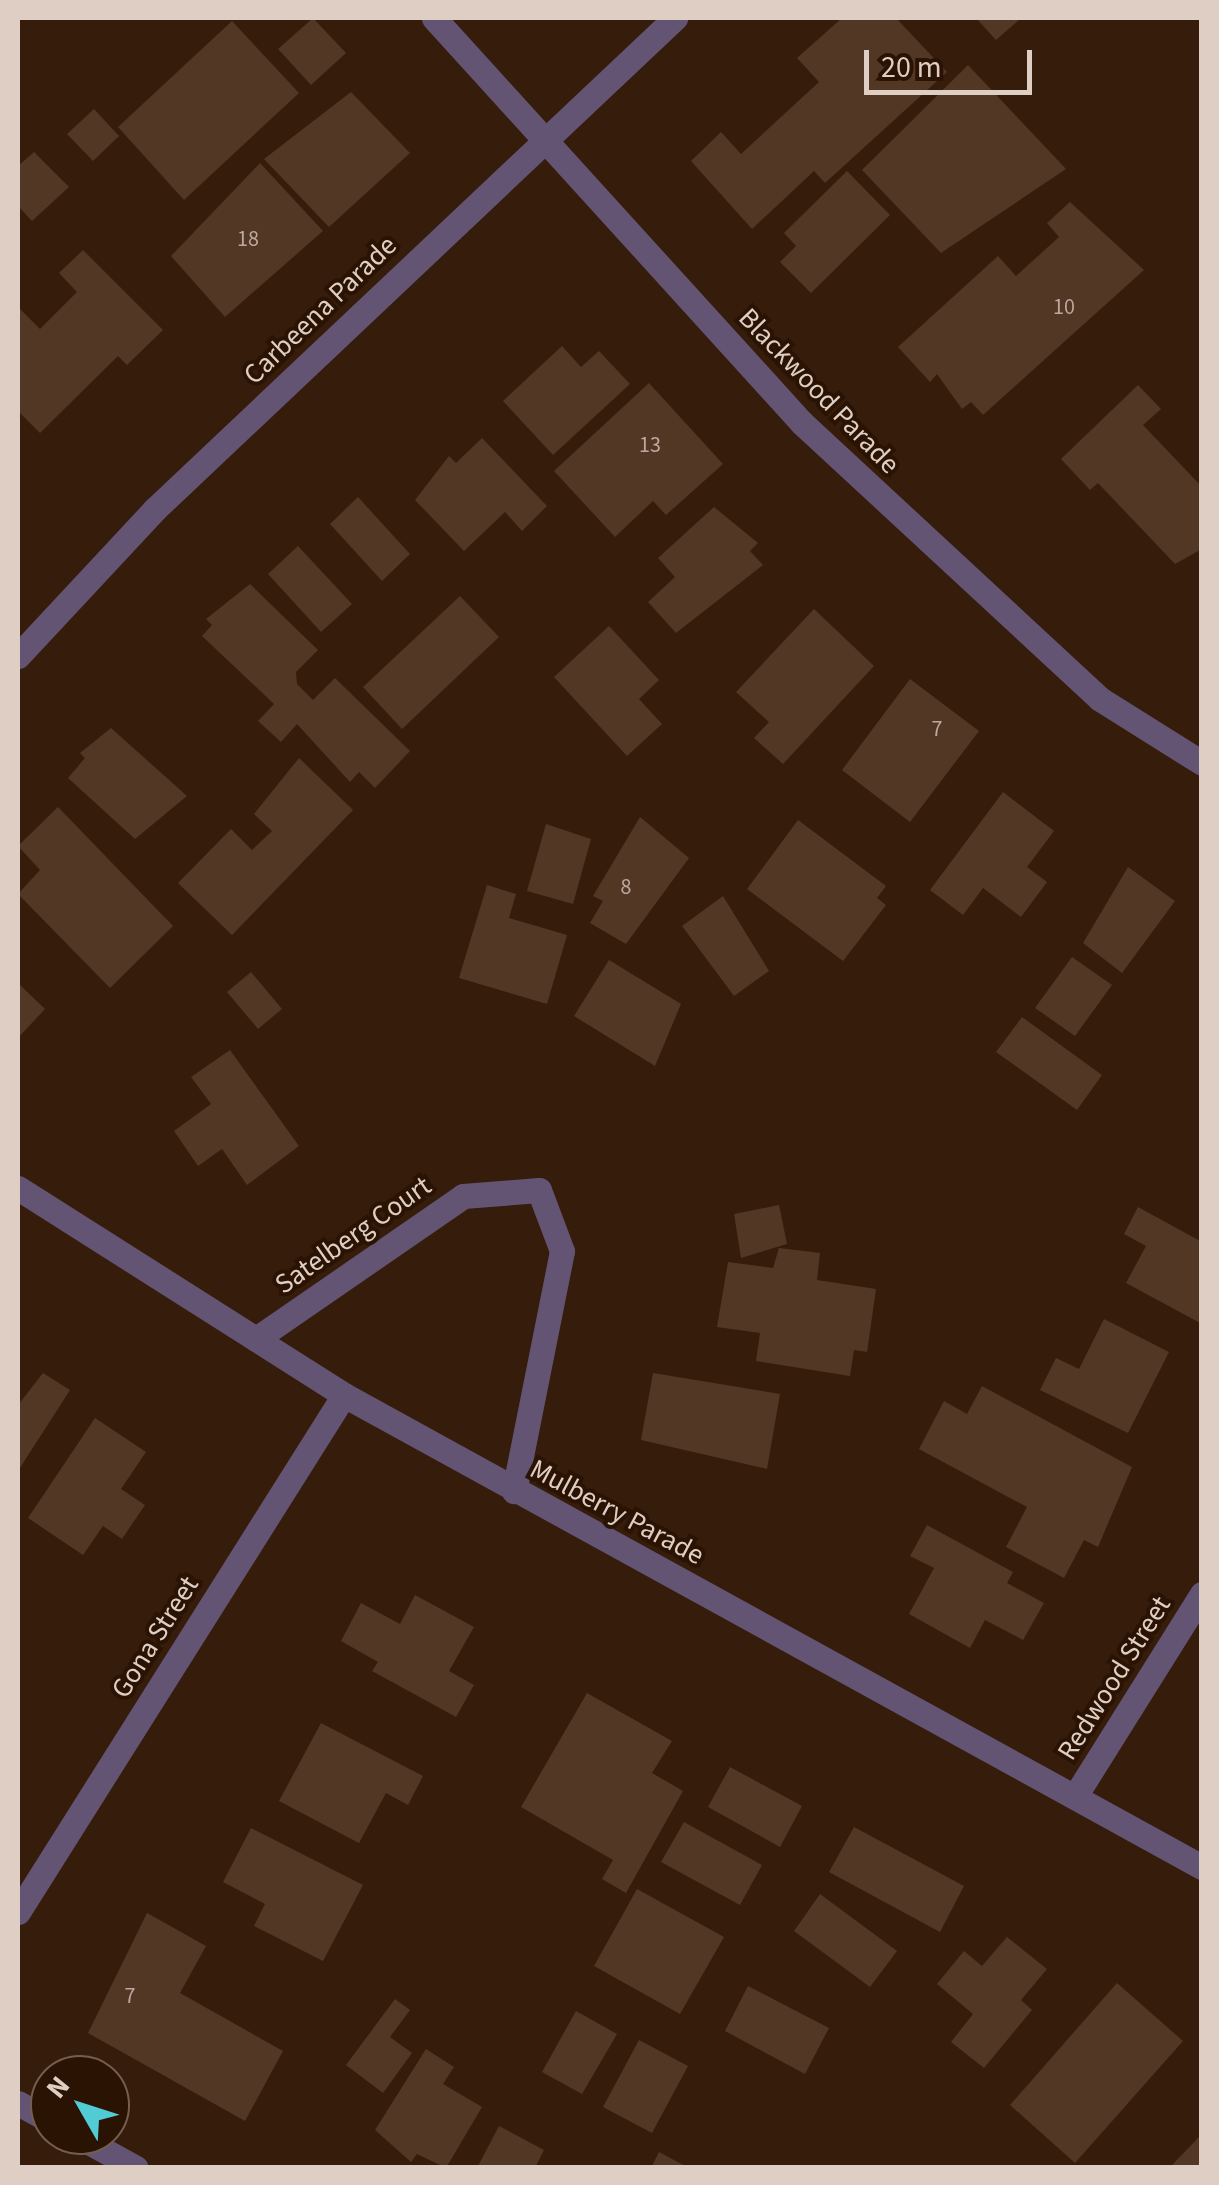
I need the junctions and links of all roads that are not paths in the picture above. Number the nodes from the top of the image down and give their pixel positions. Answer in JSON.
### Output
{"nodes":[{"id":1,"x":434,"y":18,"type":"edge"},
{"id":2,"x":675,"y":18,"type":"edge"},
{"id":3,"x":544,"y":138,"type":"junction"},
{"id":4,"x":18,"y":656,"type":"edge"},
{"id":5,"x":1202,"y":763,"type":"edge"},
{"id":6,"x":18,"y":1188,"type":"edge"},
{"id":7,"x":256,"y":1339,"type":"junction"},
{"id":8,"x":344,"y":1395,"type":"junction"},
{"id":9,"x":514,"y":1492,"type":"junction"},
{"id":10,"x":1202,"y":1594,"type":"edge"},
{"id":11,"x":1077,"y":1793,"type":"junction"},
{"id":12,"x":1202,"y":1867,"type":"edge"},
{"id":13,"x":18,"y":1912,"type":"edge"},
{"id":14,"x":112,"y":2155,"type":"edge"},
{"id":15,"x":136,"y":2168,"type":"edge"}],
"edges":[{"from":1,"to":3,"type":"street","name":"Blackwood Parade"},
{"from":2,"to":3,"type":"street","name":"Carbeena Parade"},
{"from":3,"to":4,"type":"street","name":"Carbeena Parade"},
{"from":3,"to":5,"type":"street","name":"Blackwood Parade"},
{"from":6,"to":7,"type":"street","name":"Mulberry Parade"},
{"from":7,"to":8,"type":"street","name":"Mulberry Parade"},
{"from":7,"to":9,"type":"street","name":"Satelberg Court"},
{"from":8,"to":9,"type":"street","name":"Mulberry Parade"},
{"from":8,"to":13,"type":"street","name":"Gona Street"},
{"from":9,"to":11,"type":"street","name":"Mulberry Parade"},
{"from":10,"to":11,"type":"street","name":"Redwood Street"},
{"from":11,"to":12,"type":"street","name":"Mulberry Parade"},
{"from":14,"to":15,"type":"street"}]}
